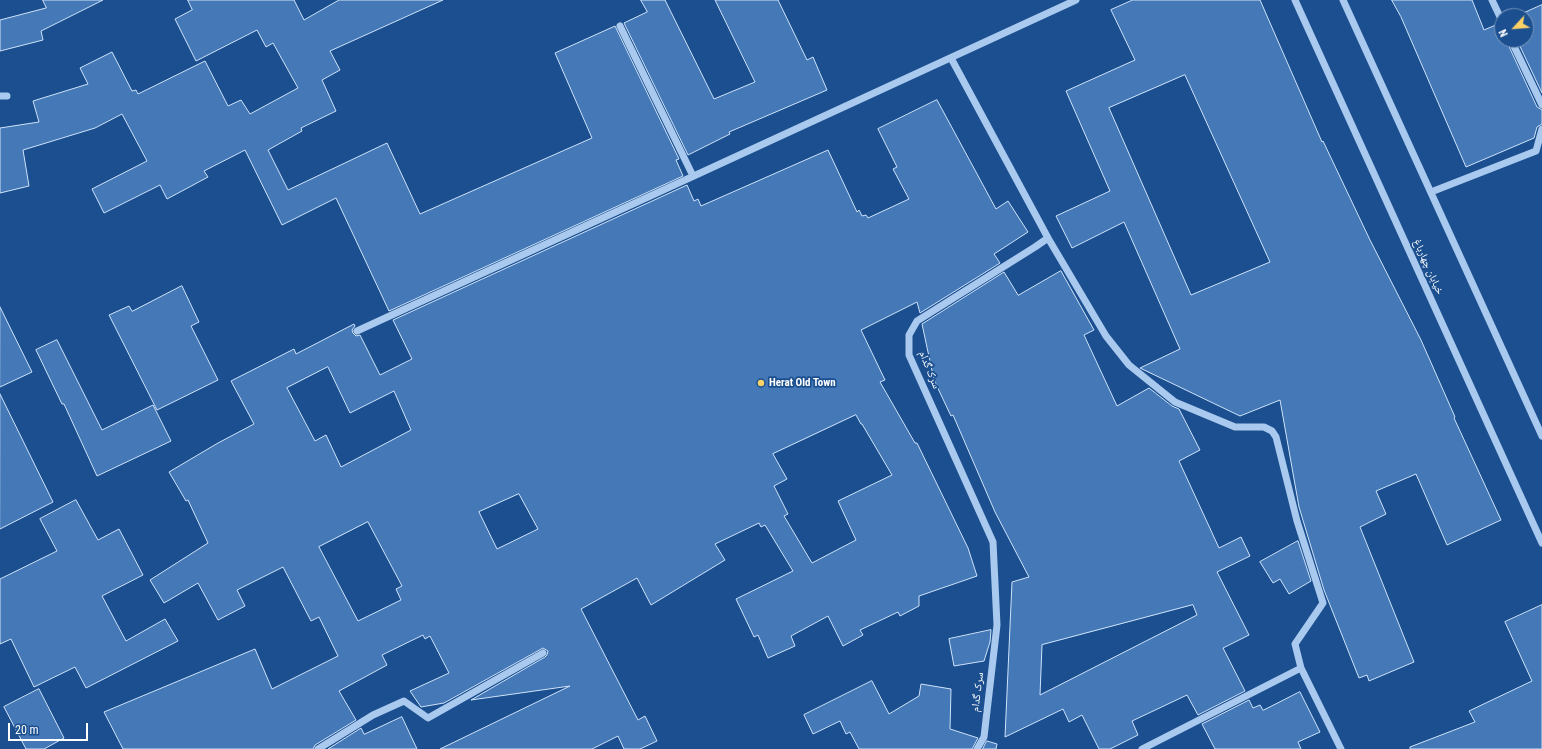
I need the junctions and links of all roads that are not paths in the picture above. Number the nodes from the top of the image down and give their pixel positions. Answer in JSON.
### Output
{"nodes":[{"id":1,"x":1076,"y":0,"type":"edge"},
{"id":2,"x":1295,"y":0,"type":"edge"},
{"id":3,"x":1343,"y":0,"type":"edge"},
{"id":4,"x":620,"y":26,"type":"dead end"},
{"id":5,"x":1515,"y":48,"type":"edge"},
{"id":6,"x":951,"y":58,"type":"junction"},
{"id":7,"x":1542,"y":105,"type":"edge"},
{"id":8,"x":1542,"y":129,"type":"edge"},
{"id":9,"x":693,"y":176,"type":"junction"},
{"id":10,"x":1431,"y":192,"type":"junction"},
{"id":11,"x":1048,"y":238,"type":"junction"},
{"id":12,"x":357,"y":331,"type":"dead end"},
{"id":13,"x":1542,"y":436,"type":"edge"},
{"id":14,"x":1542,"y":543,"type":"edge"},
{"id":15,"x":542,"y":653,"type":"dead end"},
{"id":16,"x":1302,"y":668,"type":"junction"},
{"id":17,"x":1142,"y":748,"type":"edge"},
{"id":18,"x":318,"y":749,"type":"edge"},
{"id":19,"x":977,"y":749,"type":"edge"},
{"id":20,"x":1341,"y":749,"type":"edge"}],
"edges":[{"from":1,"to":6,"type":"street"},
{"from":2,"to":14,"type":"street","name":"خیابان چهارباغ"},
{"from":3,"to":10,"type":"street"},
{"from":4,"to":9,"type":"street"},
{"from":5,"to":7,"type":"street"},
{"from":6,"to":9,"type":"street"},
{"from":6,"to":11,"type":"street"},
{"from":8,"to":10,"type":"street"},
{"from":9,"to":12,"type":"street"},
{"from":10,"to":13,"type":"street"},
{"from":11,"to":16,"type":"street"},
{"from":11,"to":19,"type":"street","name":"سرک گدام"},
{"from":15,"to":18,"type":"street"},
{"from":16,"to":17,"type":"street"},
{"from":16,"to":20,"type":"street"}]}
